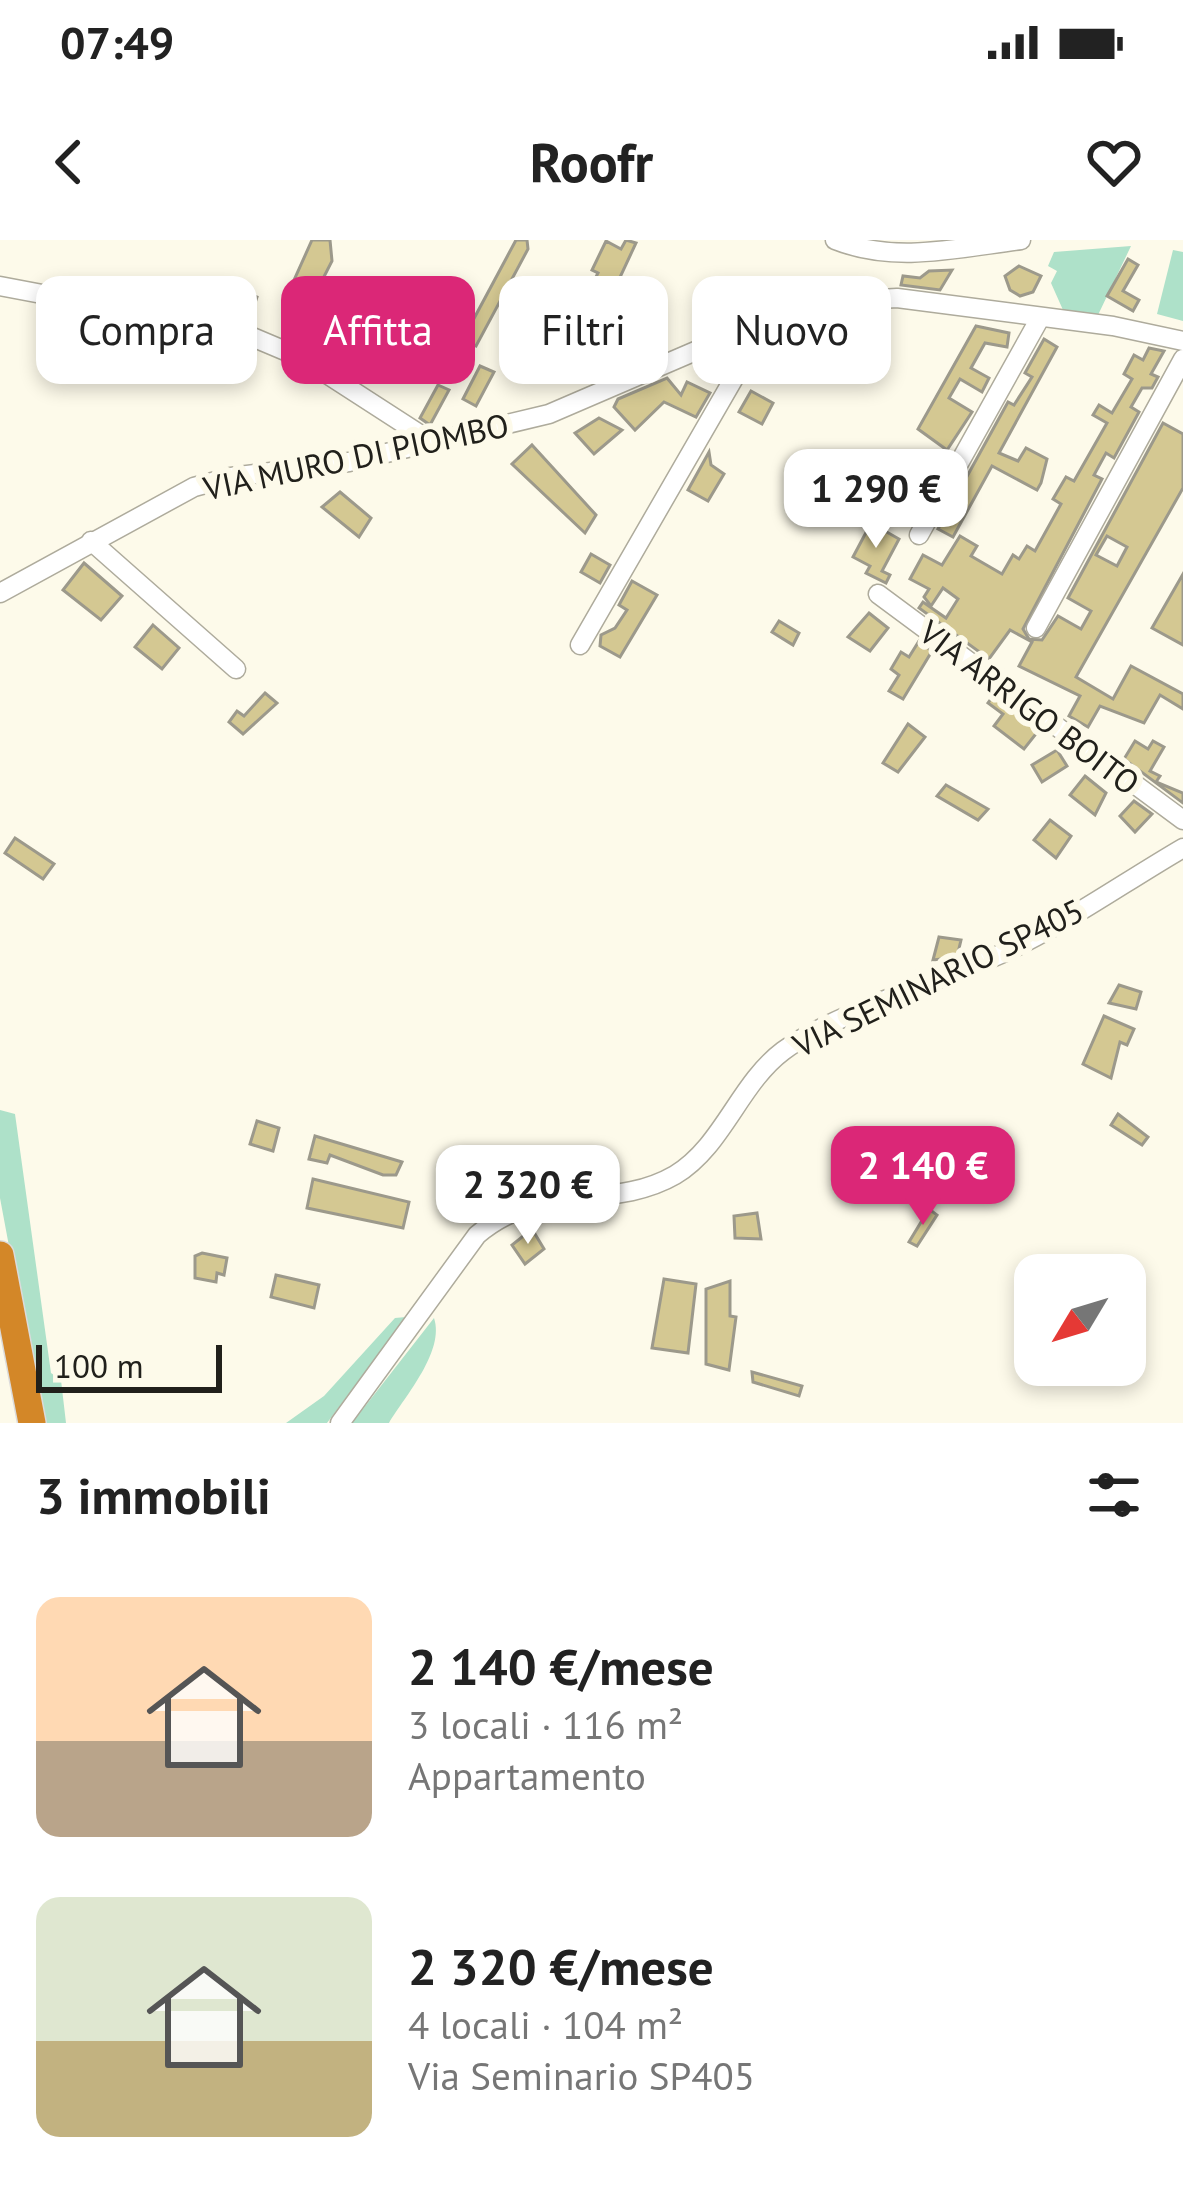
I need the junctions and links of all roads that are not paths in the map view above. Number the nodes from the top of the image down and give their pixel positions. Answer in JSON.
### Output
{"nodes":[{"id":1,"x":835,"y":240,"type":"edge"},
{"id":2,"x":1021,"y":240,"type":"edge"},
{"id":3,"x":0,"y":286,"type":"edge"},
{"id":4,"x":891,"y":298,"type":"edge"},
{"id":5,"x":1040,"y":318,"type":"junction"},
{"id":6,"x":1183,"y":341,"type":"edge"},
{"id":7,"x":692,"y":352,"type":"edge"},
{"id":8,"x":1183,"y":359,"type":"edge"},
{"id":9,"x":731,"y":384,"type":"edge"},
{"id":10,"x":435,"y":444,"type":"junction"},
{"id":11,"x":919,"y":535,"type":"dead end"},
{"id":12,"x":91,"y":541,"type":"junction"},
{"id":13,"x":0,"y":593,"type":"edge"},
{"id":14,"x":878,"y":593,"type":"dead end"},
{"id":15,"x":1036,"y":628,"type":"dead end"},
{"id":16,"x":580,"y":645,"type":"dead end"},
{"id":17,"x":236,"y":669,"type":"dead end"},
{"id":18,"x":1183,"y":820,"type":"edge"},
{"id":19,"x":1183,"y":848,"type":"edge"},
{"id":20,"x":0,"y":1255,"type":"edge"},
{"id":21,"x":0,"y":1347,"type":"edge"},
{"id":22,"x":14,"y":1423,"type":"edge"},
{"id":23,"x":32,"y":1423,"type":"edge"},
{"id":24,"x":340,"y":1423,"type":"edge"}],
"edges":[{"from":1,"to":2,"type":"street"},
{"from":3,"to":10,"type":"street"},
{"from":4,"to":5,"type":"street","name":"VIA MURO DI PIOMBO"},
{"from":5,"to":6,"type":"street","name":"VIA MURO DI PIOMBO"},
{"from":5,"to":11,"type":"street"},
{"from":7,"to":10,"type":"street","name":"VIA MURO DI PIOMBO"},
{"from":8,"to":15,"type":"street"},
{"from":9,"to":16,"type":"street"},
{"from":10,"to":12,"type":"street","name":"VIA MURO DI PIOMBO"},
{"from":12,"to":13,"type":"street","name":"VIA MURO DI PIOMBO"},
{"from":12,"to":17,"type":"street"},
{"from":14,"to":18,"type":"street","name":"VIA ARRIGO BOITO"},
{"from":19,"to":24,"type":"street","name":"VIA SEMINARIO SP405"},
{"from":20,"to":23,"type":"highway"},
{"from":21,"to":22,"type":"highway"}]}
